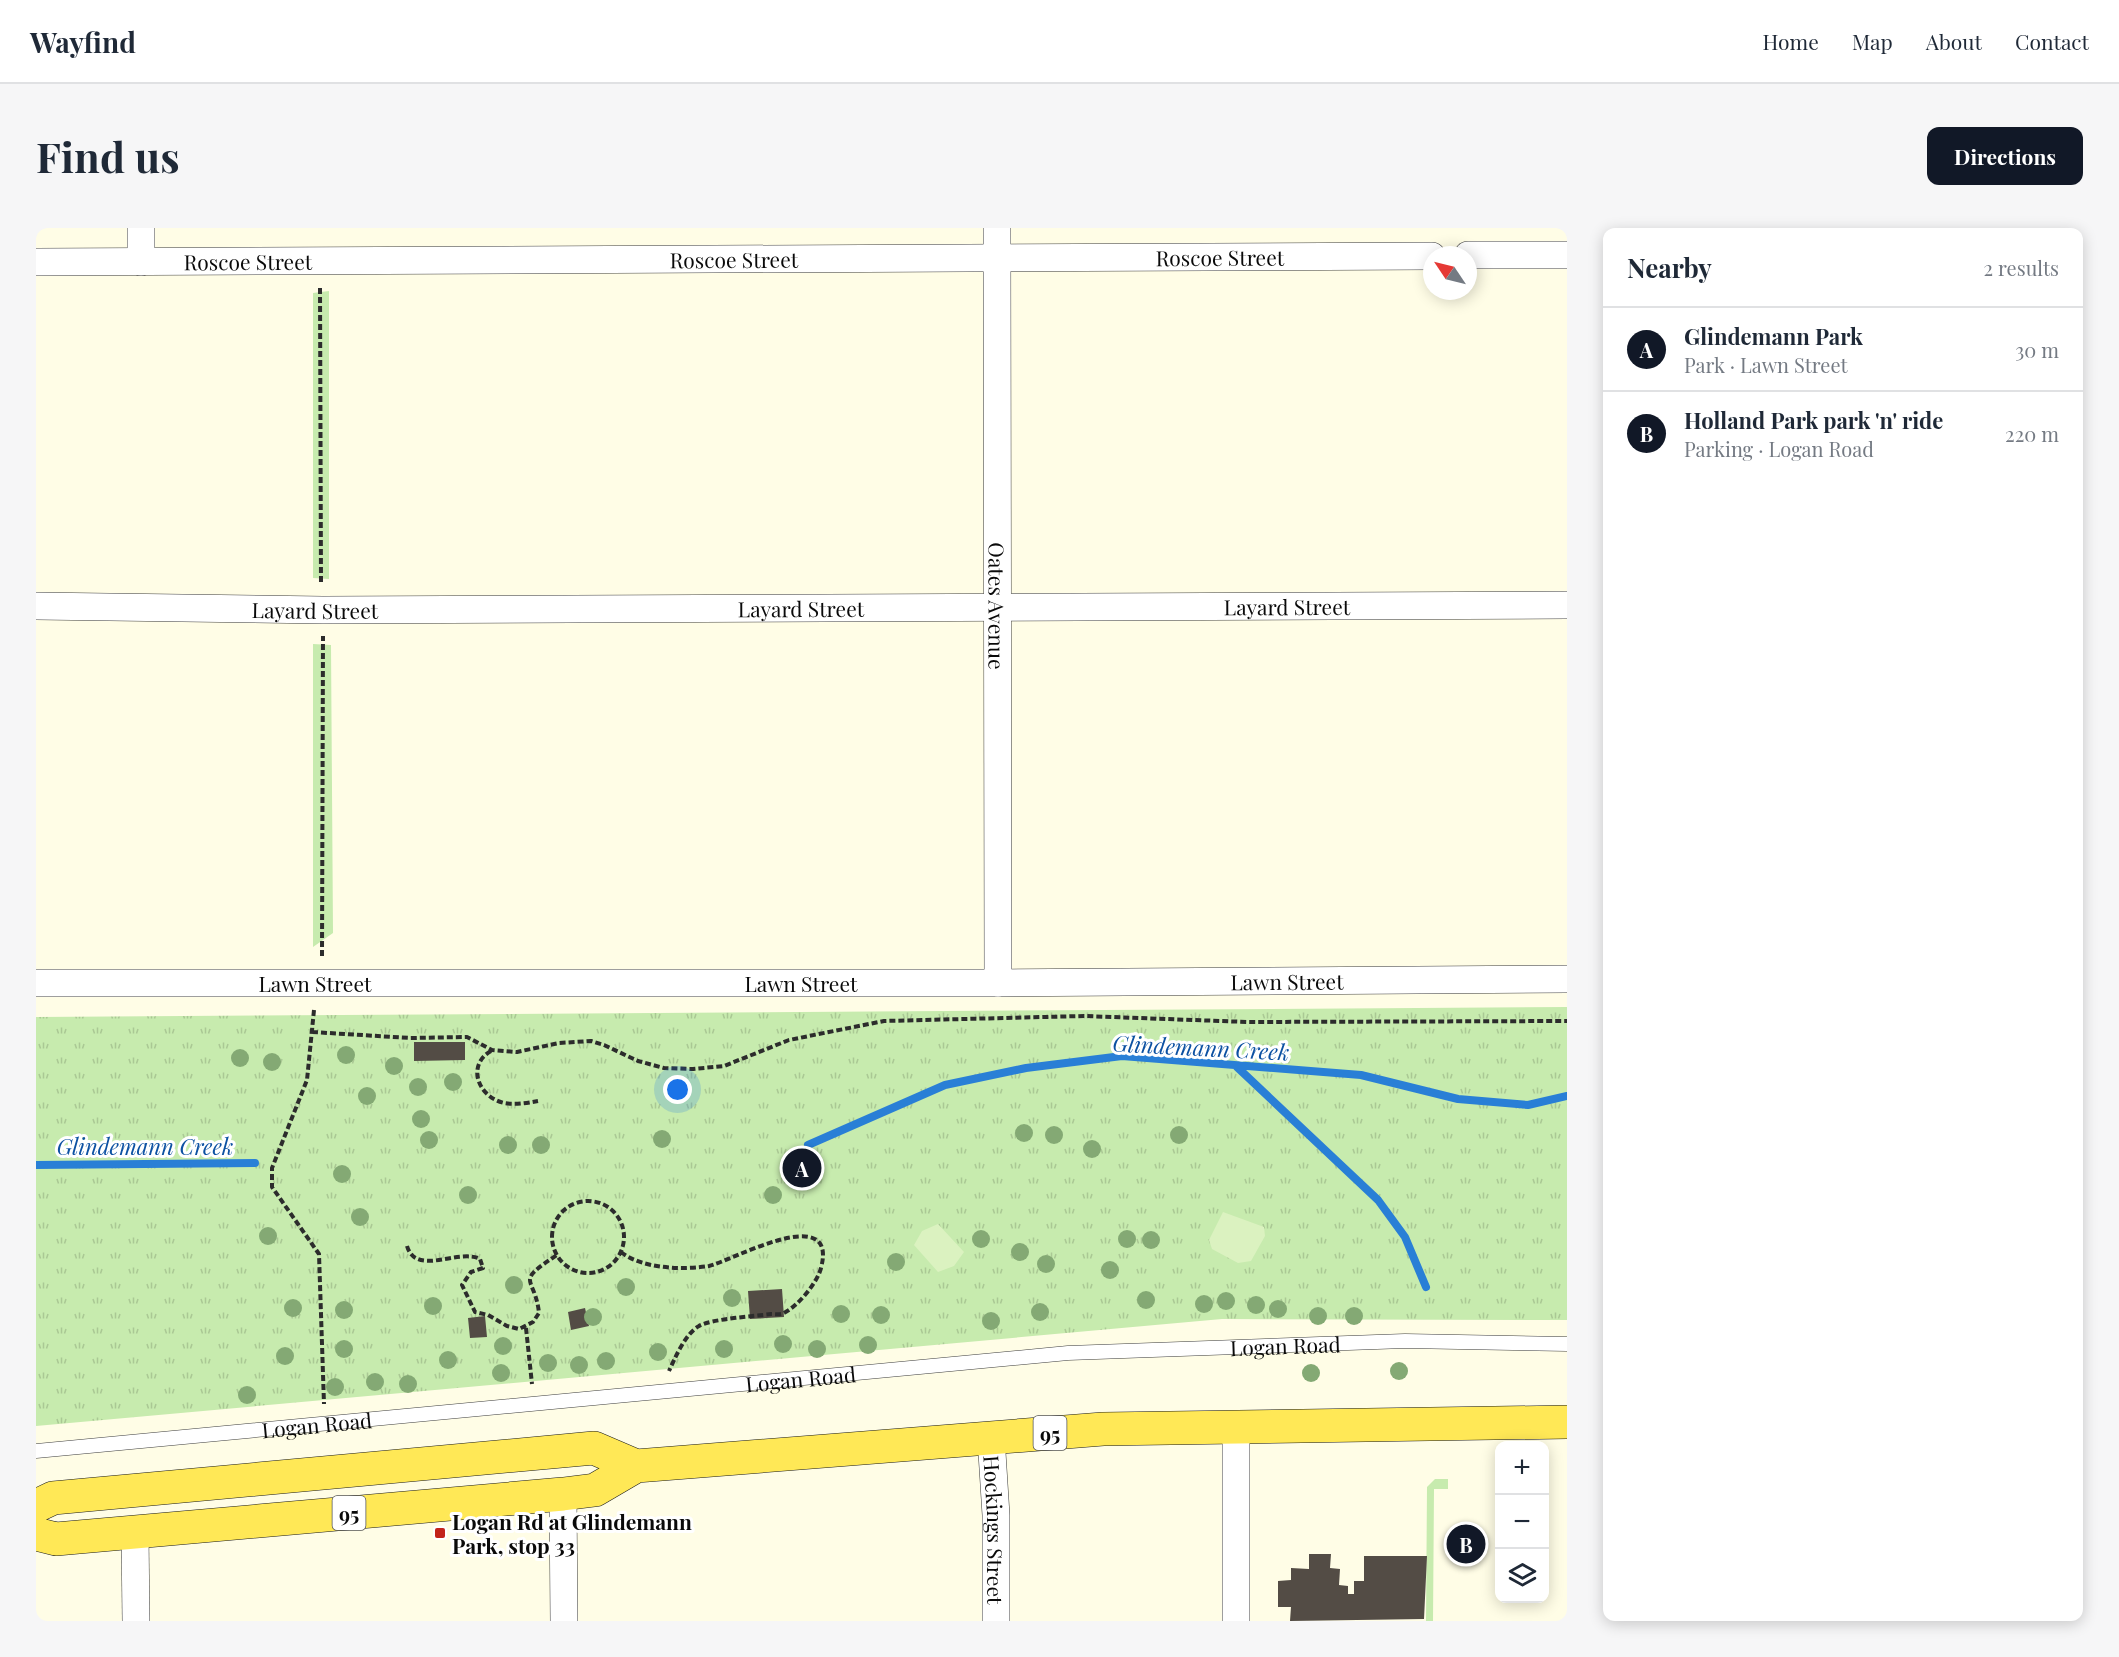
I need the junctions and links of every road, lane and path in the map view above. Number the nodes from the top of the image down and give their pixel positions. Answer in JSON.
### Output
{"nodes":[{"id":1,"x":141,"y":228,"type":"edge"},
{"id":2,"x":997,"y":228,"type":"edge"},
{"id":3,"x":1423,"y":255,"type":"edge"},
{"id":4,"x":1477,"y":255,"type":"edge"},
{"id":5,"x":1567,"y":255,"type":"edge"},
{"id":6,"x":997,"y":256,"type":"junction"},
{"id":7,"x":320,"y":260,"type":"junction"},
{"id":8,"x":36,"y":262,"type":"edge"},
{"id":9,"x":141,"y":262,"type":"junction"},
{"id":10,"x":1567,"y":605,"type":"edge"},
{"id":11,"x":36,"y":606,"type":"edge"},
{"id":12,"x":997,"y":609,"type":"junction"},
{"id":13,"x":323,"y":610,"type":"junction"},
{"id":14,"x":1567,"y":979,"type":"edge"},
{"id":15,"x":36,"y":982,"type":"edge"},
{"id":16,"x":322,"y":982,"type":"junction"},
{"id":17,"x":998,"y":983,"type":"junction"},
{"id":18,"x":1567,"y":1021,"type":"edge"},
{"id":19,"x":312,"y":1032,"type":"junction"},
{"id":20,"x":492,"y":1050,"type":"junction"},
{"id":21,"x":538,"y":1101,"type":"dead end"},
{"id":22,"x":407,"y":1246,"type":"dead end"},
{"id":23,"x":621,"y":1251,"type":"junction"},
{"id":24,"x":557,"y":1255,"type":"junction"},
{"id":25,"x":526,"y":1328,"type":"junction"},
{"id":26,"x":1567,"y":1344,"type":"edge"},
{"id":27,"x":659,"y":1392,"type":"junction"},
{"id":28,"x":535,"y":1404,"type":"junction"},
{"id":29,"x":324,"y":1409,"type":"dead end"},
{"id":30,"x":1566,"y":1420,"type":"edge"},
{"id":31,"x":1236,"y":1426,"type":"junction"},
{"id":32,"x":991,"y":1437,"type":"junction"},
{"id":33,"x":36,"y":1451,"type":"edge"},
{"id":34,"x":636,"y":1466,"type":"junction"},
{"id":35,"x":563,"y":1494,"type":"junction"},
{"id":36,"x":36,"y":1506,"type":"edge"},
{"id":37,"x":135,"y":1533,"type":"junction"},
{"id":38,"x":36,"y":1534,"type":"edge"},
{"id":39,"x":136,"y":1621,"type":"edge"},
{"id":40,"x":564,"y":1621,"type":"edge"},
{"id":41,"x":996,"y":1621,"type":"edge"},
{"id":42,"x":1236,"y":1621,"type":"edge"}],
"edges":[{"from":1,"to":9,"type":"street"},
{"from":2,"to":6,"type":"street","name":"Oates Avenue"},
{"from":3,"to":6,"type":"street","name":"Roscoe Street"},
{"from":4,"to":5,"type":"street"},
{"from":6,"to":7,"type":"street","name":"Roscoe Street"},
{"from":6,"to":12,"type":"street","name":"Oates Avenue"},
{"from":7,"to":9,"type":"street","name":"Roscoe Street"},
{"from":7,"to":13,"type":"path"},
{"from":8,"to":9,"type":"street","name":"Roscoe Street"},
{"from":10,"to":12,"type":"street","name":"Layard Street"},
{"from":11,"to":13,"type":"street","name":"Layard Street"},
{"from":12,"to":13,"type":"street","name":"Layard Street"},
{"from":12,"to":17,"type":"street","name":"Oates Avenue"},
{"from":13,"to":16,"type":"path"},
{"from":14,"to":17,"type":"street","name":"Lawn Street"},
{"from":15,"to":16,"type":"street","name":"Lawn Street"},
{"from":16,"to":17,"type":"street","name":"Lawn Street"},
{"from":16,"to":19,"type":"path"},
{"from":18,"to":20,"type":"path"},
{"from":19,"to":20,"type":"path"},
{"from":19,"to":29,"type":"path"},
{"from":20,"to":21,"type":"path"},
{"from":22,"to":25,"type":"path"},
{"from":23,"to":24,"type":"path"},
{"from":23,"to":24,"type":"path"},
{"from":23,"to":27,"type":"path"},
{"from":24,"to":25,"type":"path"},
{"from":25,"to":28,"type":"path"},
{"from":26,"to":27,"type":"lane","name":"Logan Road"},
{"from":27,"to":28,"type":"lane","name":"Logan Road"},
{"from":28,"to":33,"type":"lane","name":"Logan Road"},
{"from":30,"to":31,"type":"main road","number":"95"},
{"from":31,"to":32,"type":"main road","number":"95"},
{"from":31,"to":42,"type":"street"},
{"from":32,"to":34,"type":"main road","number":"95"},
{"from":32,"to":41,"type":"street","name":"Hockings Street"},
{"from":34,"to":35,"type":"main road","number":"95"},
{"from":34,"to":36,"type":"main road","number":"95"},
{"from":35,"to":37,"type":"main road","number":"95"},
{"from":35,"to":40,"type":"street"},
{"from":37,"to":38,"type":"main road","number":"95"},
{"from":37,"to":39,"type":"street"}]}
